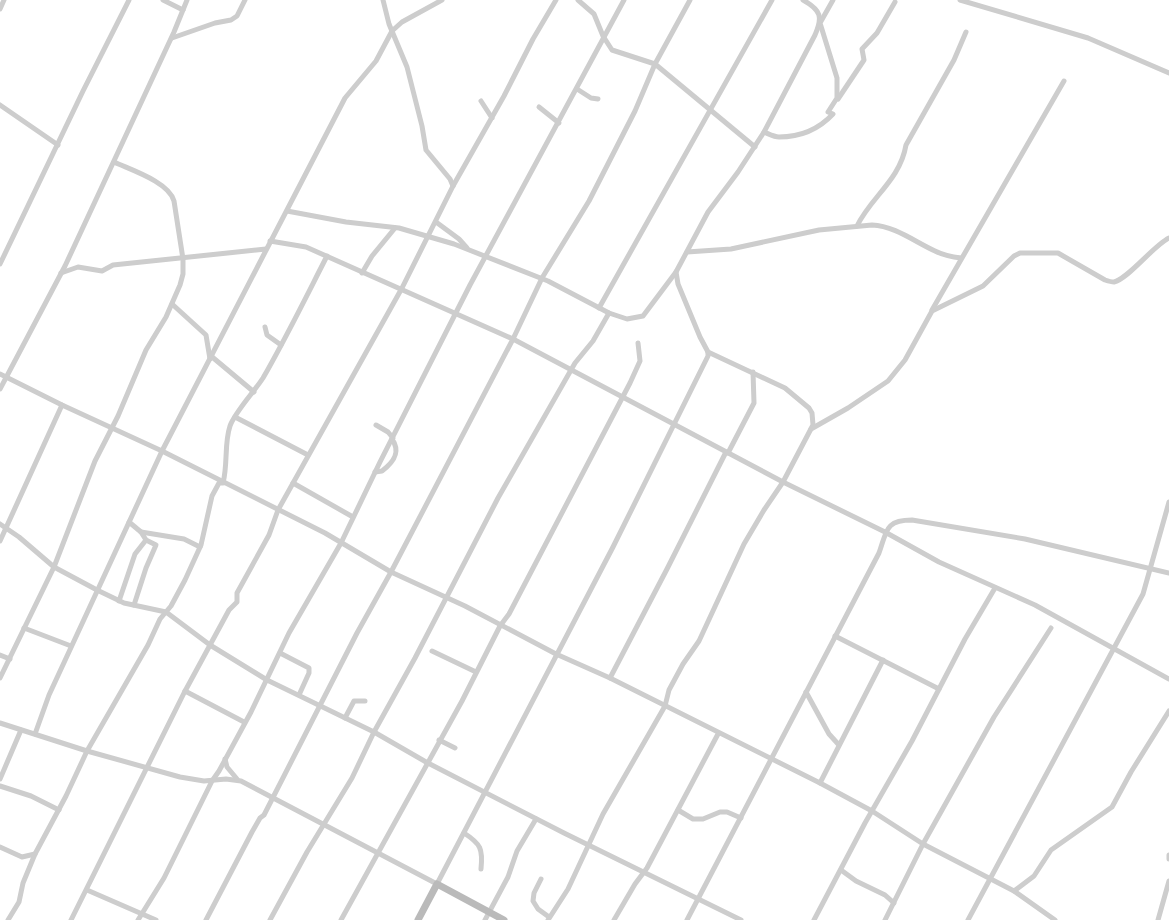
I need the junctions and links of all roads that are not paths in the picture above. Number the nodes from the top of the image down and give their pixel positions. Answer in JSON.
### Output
{"nodes":[{"id":1,"x":4,"y":0,"type":"edge"},
{"id":2,"x":129,"y":0,"type":"edge"},
{"id":3,"x":164,"y":0,"type":"edge"},
{"id":4,"x":187,"y":0,"type":"edge"},
{"id":5,"x":245,"y":0,"type":"edge"},
{"id":6,"x":383,"y":0,"type":"edge"},
{"id":7,"x":430,"y":0,"type":"edge"},
{"id":8,"x":442,"y":0,"type":"edge"},
{"id":9,"x":556,"y":0,"type":"edge"},
{"id":10,"x":578,"y":0,"type":"edge"},
{"id":11,"x":624,"y":0,"type":"edge"},
{"id":12,"x":690,"y":0,"type":"edge"},
{"id":13,"x":772,"y":0,"type":"edge"},
{"id":14,"x":803,"y":0,"type":"edge"},
{"id":15,"x":833,"y":0,"type":"edge"},
{"id":16,"x":960,"y":0,"type":"edge"},
{"id":17,"x":895,"y":2,"type":"dead end"},
{"id":18,"x":425,"y":8,"type":"junction"},
{"id":19,"x":0,"y":9,"type":"edge"},
{"id":20,"x":183,"y":10,"type":"junction"},
{"id":21,"x":820,"y":23,"type":"junction"},
{"id":22,"x":392,"y":31,"type":"junction"},
{"id":23,"x":966,"y":32,"type":"dead end"},
{"id":24,"x":604,"y":36,"type":"junction"},
{"id":25,"x":172,"y":38,"type":"junction"},
{"id":26,"x":656,"y":64,"type":"junction"},
{"id":27,"x":1169,"y":73,"type":"edge"},
{"id":28,"x":1064,"y":81,"type":"dead end"},
{"id":29,"x":577,"y":89,"type":"junction"},
{"id":30,"x":598,"y":99,"type":"dead end"},
{"id":31,"x":480,"y":101,"type":"dead end"},
{"id":32,"x":0,"y":105,"type":"edge"},
{"id":33,"x":539,"y":107,"type":"dead end"},
{"id":34,"x":710,"y":110,"type":"junction"},
{"id":35,"x":828,"y":112,"type":"junction"},
{"id":36,"x":492,"y":118,"type":"junction"},
{"id":37,"x":559,"y":123,"type":"junction"},
{"id":38,"x":764,"y":132,"type":"junction"},
{"id":39,"x":58,"y":145,"type":"junction"},
{"id":40,"x":755,"y":147,"type":"junction"},
{"id":41,"x":114,"y":162,"type":"junction"},
{"id":42,"x":453,"y":186,"type":"junction"},
{"id":43,"x":287,"y":211,"type":"junction"},
{"id":44,"x":436,"y":222,"type":"junction"},
{"id":45,"x":857,"y":226,"type":"junction"},
{"id":46,"x":395,"y":228,"type":"junction"},
{"id":47,"x":429,"y":236,"type":"junction"},
{"id":48,"x":1169,"y":238,"type":"edge"},
{"id":49,"x":270,"y":241,"type":"junction"},
{"id":50,"x":266,"y":249,"type":"junction"},
{"id":51,"x":469,"y":250,"type":"junction"},
{"id":52,"x":687,"y":252,"type":"junction"},
{"id":53,"x":327,"y":256,"type":"junction"},
{"id":54,"x":486,"y":257,"type":"junction"},
{"id":55,"x":962,"y":258,"type":"junction"},
{"id":56,"x":183,"y":259,"type":"junction"},
{"id":57,"x":0,"y":264,"type":"edge"},
{"id":58,"x":676,"y":272,"type":"junction"},
{"id":59,"x":61,"y":273,"type":"junction"},
{"id":60,"x":362,"y":273,"type":"junction"},
{"id":61,"x":542,"y":278,"type":"junction"},
{"id":62,"x":402,"y":288,"type":"junction"},
{"id":63,"x":172,"y":304,"type":"junction"},
{"id":64,"x":599,"y":308,"type":"junction"},
{"id":65,"x":932,"y":310,"type":"junction"},
{"id":66,"x":456,"y":313,"type":"junction"},
{"id":67,"x":609,"y":314,"type":"junction"},
{"id":68,"x":265,"y":327,"type":"dead end"},
{"id":69,"x":514,"y":339,"type":"junction"},
{"id":70,"x":638,"y":343,"type":"dead end"},
{"id":71,"x":282,"y":344,"type":"junction"},
{"id":72,"x":708,"y":352,"type":"junction"},
{"id":73,"x":211,"y":358,"type":"junction"},
{"id":74,"x":570,"y":370,"type":"junction"},
{"id":75,"x":753,"y":372,"type":"junction"},
{"id":76,"x":0,"y":374,"type":"edge"},
{"id":77,"x":6,"y":376,"type":"junction"},
{"id":78,"x":0,"y":389,"type":"edge"},
{"id":79,"x":254,"y":392,"type":"junction"},
{"id":80,"x":622,"y":398,"type":"junction"},
{"id":81,"x":62,"y":405,"type":"junction"},
{"id":82,"x":235,"y":416,"type":"junction"},
{"id":83,"x":674,"y":423,"type":"junction"},
{"id":84,"x":376,"y":425,"type":"dead end"},
{"id":85,"x":111,"y":427,"type":"junction"},
{"id":86,"x":811,"y":429,"type":"junction"},
{"id":87,"x":392,"y":438,"type":"junction"},
{"id":88,"x":162,"y":451,"type":"junction"},
{"id":89,"x":727,"y":453,"type":"junction"},
{"id":90,"x":308,"y":454,"type":"junction"},
{"id":91,"x":375,"y":472,"type":"junction"},
{"id":92,"x":783,"y":482,"type":"junction"},
{"id":93,"x":223,"y":483,"type":"junction"},
{"id":94,"x":293,"y":483,"type":"junction"},
{"id":95,"x":1169,"y":502,"type":"edge"},
{"id":96,"x":278,"y":510,"type":"junction"},
{"id":97,"x":352,"y":517,"type":"junction"},
{"id":98,"x":129,"y":522,"type":"junction"},
{"id":99,"x":0,"y":524,"type":"edge"},
{"id":100,"x":6,"y":528,"type":"junction"},
{"id":101,"x":141,"y":532,"type":"junction"},
{"id":102,"x":885,"y":532,"type":"junction"},
{"id":103,"x":146,"y":540,"type":"junction"},
{"id":104,"x":0,"y":541,"type":"edge"},
{"id":105,"x":341,"y":543,"type":"junction"},
{"id":106,"x":200,"y":547,"type":"junction"},
{"id":107,"x":54,"y":567,"type":"junction"},
{"id":108,"x":1151,"y":569,"type":"junction"},
{"id":109,"x":391,"y":572,"type":"junction"},
{"id":110,"x":1169,"y":572,"type":"edge"},
{"id":111,"x":995,"y":588,"type":"junction"},
{"id":112,"x":96,"y":590,"type":"junction"},
{"id":113,"x":446,"y":597,"type":"junction"},
{"id":114,"x":119,"y":601,"type":"junction"},
{"id":115,"x":134,"y":604,"type":"junction"},
{"id":116,"x":166,"y":612,"type":"junction"},
{"id":117,"x":500,"y":626,"type":"junction"},
{"id":118,"x":24,"y":628,"type":"junction"},
{"id":119,"x":1051,"y":628,"type":"dead end"},
{"id":120,"x":835,"y":636,"type":"junction"},
{"id":121,"x":210,"y":645,"type":"junction"},
{"id":122,"x":71,"y":646,"type":"junction"},
{"id":123,"x":1114,"y":650,"type":"junction"},
{"id":124,"x":432,"y":651,"type":"dead end"},
{"id":125,"x":280,"y":653,"type":"junction"},
{"id":126,"x":556,"y":654,"type":"junction"},
{"id":127,"x":0,"y":655,"type":"edge"},
{"id":128,"x":10,"y":658,"type":"junction"},
{"id":129,"x":884,"y":660,"type":"junction"},
{"id":130,"x":476,"y":672,"type":"junction"},
{"id":131,"x":0,"y":678,"type":"edge"},
{"id":132,"x":610,"y":678,"type":"junction"},
{"id":133,"x":1169,"y":679,"type":"edge"},
{"id":134,"x":267,"y":680,"type":"junction"},
{"id":135,"x":938,"y":688,"type":"junction"},
{"id":136,"x":185,"y":691,"type":"junction"},
{"id":137,"x":806,"y":692,"type":"junction"},
{"id":138,"x":299,"y":695,"type":"junction"},
{"id":139,"x":365,"y":701,"type":"dead end"},
{"id":140,"x":320,"y":705,"type":"junction"},
{"id":141,"x":665,"y":706,"type":"junction"},
{"id":142,"x":1169,"y":711,"type":"edge"},
{"id":143,"x":345,"y":718,"type":"junction"},
{"id":144,"x":244,"y":722,"type":"junction"},
{"id":145,"x":0,"y":723,"type":"edge"},
{"id":146,"x":21,"y":730,"type":"junction"},
{"id":147,"x":374,"y":732,"type":"junction"},
{"id":148,"x":35,"y":734,"type":"junction"},
{"id":149,"x":718,"y":734,"type":"junction"},
{"id":150,"x":439,"y":740,"type":"junction"},
{"id":151,"x":839,"y":745,"type":"junction"},
{"id":152,"x":455,"y":748,"type":"dead end"},
{"id":153,"x":87,"y":752,"type":"junction"},
{"id":154,"x":225,"y":759,"type":"junction"},
{"id":155,"x":770,"y":760,"type":"junction"},
{"id":156,"x":426,"y":762,"type":"junction"},
{"id":157,"x":146,"y":767,"type":"junction"},
{"id":158,"x":0,"y":779,"type":"edge"},
{"id":159,"x":237,"y":780,"type":"junction"},
{"id":160,"x":212,"y":781,"type":"junction"},
{"id":161,"x":820,"y":783,"type":"junction"},
{"id":162,"x":0,"y":786,"type":"edge"},
{"id":163,"x":485,"y":792,"type":"junction"},
{"id":164,"x":273,"y":797,"type":"junction"},
{"id":165,"x":59,"y":810,"type":"junction"},
{"id":166,"x":678,"y":810,"type":"junction"},
{"id":167,"x":872,"y":811,"type":"junction"},
{"id":168,"x":741,"y":818,"type":"junction"},
{"id":169,"x":536,"y":819,"type":"junction"},
{"id":170,"x":324,"y":823,"type":"junction"},
{"id":171,"x":464,"y":833,"type":"junction"},
{"id":172,"x":923,"y":844,"type":"junction"},
{"id":173,"x":588,"y":846,"type":"junction"},
{"id":174,"x":0,"y":847,"type":"edge"},
{"id":175,"x":377,"y":853,"type":"junction"},
{"id":176,"x":35,"y":854,"type":"junction"},
{"id":177,"x":1169,"y":856,"type":"edge"},
{"id":178,"x":1169,"y":859,"type":"edge"},
{"id":179,"x":481,"y":869,"type":"dead end"},
{"id":180,"x":841,"y":870,"type":"junction"},
{"id":181,"x":644,"y":873,"type":"junction"},
{"id":182,"x":990,"y":877,"type":"junction"},
{"id":183,"x":541,"y":879,"type":"dead end"},
{"id":184,"x":1169,"y":881,"type":"edge"},
{"id":185,"x":437,"y":884,"type":"junction"},
{"id":186,"x":87,"y":890,"type":"junction"},
{"id":187,"x":1014,"y":891,"type":"junction"},
{"id":188,"x":697,"y":900,"type":"junction"},
{"id":189,"x":894,"y":902,"type":"junction"},
{"id":190,"x":489,"y":912,"type":"junction"},
{"id":191,"x":142,"y":913,"type":"junction"},
{"id":192,"x":548,"y":919,"type":"edge"},
{"id":193,"x":8,"y":920,"type":"edge"},
{"id":194,"x":71,"y":920,"type":"edge"},
{"id":195,"x":138,"y":920,"type":"edge"},
{"id":196,"x":156,"y":920,"type":"edge"},
{"id":197,"x":206,"y":920,"type":"edge"},
{"id":198,"x":270,"y":920,"type":"edge"},
{"id":199,"x":341,"y":920,"type":"edge"},
{"id":200,"x":418,"y":920,"type":"edge"},
{"id":201,"x":485,"y":920,"type":"edge"},
{"id":202,"x":504,"y":920,"type":"edge"},
{"id":203,"x":614,"y":920,"type":"edge"},
{"id":204,"x":687,"y":920,"type":"edge"},
{"id":205,"x":741,"y":920,"type":"edge"},
{"id":206,"x":814,"y":920,"type":"edge"},
{"id":207,"x":885,"y":920,"type":"edge"},
{"id":208,"x":968,"y":920,"type":"edge"},
{"id":209,"x":1054,"y":920,"type":"edge"},
{"id":210,"x":1158,"y":920,"type":"edge"}],
"edges":[{"from":1,"to":19,"type":"street"},
{"from":2,"to":39,"type":"street"},
{"from":3,"to":20,"type":"street"},
{"from":4,"to":20,"type":"street"},
{"from":5,"to":25,"type":"street"},
{"from":6,"to":22,"type":"street"},
{"from":7,"to":18,"type":"street"},
{"from":8,"to":18,"type":"street"},
{"from":9,"to":36,"type":"street"},
{"from":10,"to":24,"type":"street"},
{"from":11,"to":24,"type":"street"},
{"from":12,"to":26,"type":"street"},
{"from":13,"to":34,"type":"street"},
{"from":14,"to":21,"type":"street"},
{"from":15,"to":21,"type":"street"},
{"from":16,"to":27,"type":"street"},
{"from":17,"to":35,"type":"street"},
{"from":18,"to":22,"type":"street"},
{"from":20,"to":25,"type":"street"},
{"from":21,"to":35,"type":"street"},
{"from":21,"to":38,"type":"street"},
{"from":22,"to":42,"type":"street"},
{"from":22,"to":43,"type":"street"},
{"from":23,"to":45,"type":"street"},
{"from":24,"to":26,"type":"street"},
{"from":24,"to":29,"type":"street"},
{"from":25,"to":41,"type":"street"},
{"from":26,"to":34,"type":"street"},
{"from":26,"to":61,"type":"street"},
{"from":28,"to":55,"type":"street"},
{"from":29,"to":30,"type":"street"},
{"from":29,"to":37,"type":"street"},
{"from":31,"to":36,"type":"street"},
{"from":32,"to":39,"type":"street"},
{"from":33,"to":37,"type":"street"},
{"from":34,"to":40,"type":"street"},
{"from":34,"to":64,"type":"street"},
{"from":35,"to":38,"type":"street"},
{"from":36,"to":42,"type":"street"},
{"from":37,"to":54,"type":"street"},
{"from":38,"to":40,"type":"street"},
{"from":39,"to":57,"type":"street"},
{"from":40,"to":52,"type":"street"},
{"from":41,"to":56,"type":"street"},
{"from":41,"to":59,"type":"street"},
{"from":42,"to":44,"type":"street"},
{"from":43,"to":46,"type":"street"},
{"from":43,"to":49,"type":"street"},
{"from":44,"to":47,"type":"street"},
{"from":44,"to":51,"type":"street"},
{"from":45,"to":52,"type":"street"},
{"from":45,"to":55,"type":"street"},
{"from":46,"to":47,"type":"street"},
{"from":46,"to":60,"type":"street"},
{"from":47,"to":51,"type":"street"},
{"from":47,"to":62,"type":"street"},
{"from":48,"to":65,"type":"street"},
{"from":49,"to":50,"type":"street"},
{"from":49,"to":53,"type":"street"},
{"from":50,"to":56,"type":"street"},
{"from":50,"to":73,"type":"street"},
{"from":51,"to":54,"type":"street"},
{"from":52,"to":58,"type":"street"},
{"from":53,"to":60,"type":"street"},
{"from":53,"to":71,"type":"street"},
{"from":54,"to":61,"type":"street"},
{"from":54,"to":66,"type":"street"},
{"from":55,"to":65,"type":"street"},
{"from":56,"to":59,"type":"street"},
{"from":56,"to":63,"type":"street"},
{"from":58,"to":67,"type":"street"},
{"from":58,"to":72,"type":"street"},
{"from":59,"to":77,"type":"street"},
{"from":60,"to":62,"type":"street"},
{"from":61,"to":64,"type":"street"},
{"from":61,"to":69,"type":"street"},
{"from":62,"to":66,"type":"street"},
{"from":62,"to":90,"type":"street"},
{"from":63,"to":73,"type":"street"},
{"from":63,"to":85,"type":"street"},
{"from":64,"to":67,"type":"street"},
{"from":65,"to":86,"type":"street"},
{"from":66,"to":69,"type":"street"},
{"from":66,"to":87,"type":"street"},
{"from":67,"to":74,"type":"street"},
{"from":68,"to":71,"type":"street"},
{"from":69,"to":74,"type":"street"},
{"from":69,"to":109,"type":"street"},
{"from":70,"to":80,"type":"street"},
{"from":71,"to":79,"type":"street"},
{"from":72,"to":75,"type":"street"},
{"from":72,"to":83,"type":"street"},
{"from":73,"to":79,"type":"street"},
{"from":73,"to":88,"type":"street"},
{"from":74,"to":80,"type":"street"},
{"from":74,"to":113,"type":"street"},
{"from":75,"to":86,"type":"street"},
{"from":75,"to":89,"type":"street"},
{"from":76,"to":77,"type":"street"},
{"from":77,"to":78,"type":"street"},
{"from":77,"to":81,"type":"street"},
{"from":79,"to":82,"type":"street"},
{"from":80,"to":83,"type":"street"},
{"from":80,"to":117,"type":"street"},
{"from":81,"to":85,"type":"street"},
{"from":81,"to":100,"type":"street"},
{"from":82,"to":90,"type":"street"},
{"from":82,"to":93,"type":"street"},
{"from":83,"to":89,"type":"street"},
{"from":83,"to":126,"type":"street"},
{"from":84,"to":87,"type":"street"},
{"from":85,"to":88,"type":"street"},
{"from":85,"to":107,"type":"street"},
{"from":86,"to":92,"type":"street"},
{"from":87,"to":91,"type":"street"},
{"from":87,"to":91,"type":"street"},
{"from":88,"to":93,"type":"street"},
{"from":88,"to":98,"type":"street"},
{"from":89,"to":92,"type":"street"},
{"from":89,"to":132,"type":"street"},
{"from":90,"to":94,"type":"street"},
{"from":91,"to":97,"type":"street"},
{"from":92,"to":102,"type":"street"},
{"from":92,"to":141,"type":"street"},
{"from":93,"to":96,"type":"street"},
{"from":93,"to":106,"type":"street"},
{"from":94,"to":96,"type":"street"},
{"from":94,"to":97,"type":"street"},
{"from":95,"to":108,"type":"street"},
{"from":96,"to":105,"type":"street"},
{"from":96,"to":121,"type":"street"},
{"from":97,"to":105,"type":"street"},
{"from":98,"to":101,"type":"street"},
{"from":98,"to":112,"type":"street"},
{"from":99,"to":100,"type":"street"},
{"from":100,"to":104,"type":"street"},
{"from":100,"to":107,"type":"street"},
{"from":101,"to":103,"type":"street"},
{"from":101,"to":106,"type":"street"},
{"from":102,"to":108,"type":"street"},
{"from":102,"to":111,"type":"street"},
{"from":102,"to":120,"type":"street"},
{"from":103,"to":114,"type":"street"},
{"from":103,"to":115,"type":"street"},
{"from":105,"to":109,"type":"street"},
{"from":105,"to":125,"type":"street"},
{"from":106,"to":116,"type":"street"},
{"from":107,"to":112,"type":"street"},
{"from":107,"to":118,"type":"street"},
{"from":108,"to":110,"type":"street"},
{"from":108,"to":123,"type":"street"},
{"from":109,"to":113,"type":"street"},
{"from":109,"to":140,"type":"street"},
{"from":111,"to":123,"type":"street"},
{"from":111,"to":135,"type":"street"},
{"from":112,"to":114,"type":"street"},
{"from":112,"to":122,"type":"street"},
{"from":113,"to":117,"type":"street"},
{"from":113,"to":147,"type":"street"},
{"from":114,"to":115,"type":"street"},
{"from":115,"to":116,"type":"street"},
{"from":116,"to":121,"type":"street"},
{"from":116,"to":153,"type":"street"},
{"from":117,"to":126,"type":"street"},
{"from":117,"to":130,"type":"street"},
{"from":118,"to":122,"type":"street"},
{"from":118,"to":128,"type":"street"},
{"from":119,"to":172,"type":"street"},
{"from":120,"to":129,"type":"street"},
{"from":120,"to":137,"type":"street"},
{"from":121,"to":134,"type":"street"},
{"from":121,"to":136,"type":"street"},
{"from":122,"to":148,"type":"street"},
{"from":123,"to":133,"type":"street"},
{"from":123,"to":182,"type":"street"},
{"from":124,"to":130,"type":"street"},
{"from":125,"to":134,"type":"street"},
{"from":125,"to":138,"type":"street"},
{"from":126,"to":132,"type":"street"},
{"from":126,"to":163,"type":"street"},
{"from":127,"to":128,"type":"street"},
{"from":128,"to":131,"type":"street"},
{"from":129,"to":135,"type":"street"},
{"from":129,"to":151,"type":"street"},
{"from":130,"to":150,"type":"street"},
{"from":132,"to":141,"type":"street"},
{"from":134,"to":138,"type":"street"},
{"from":134,"to":144,"type":"street"},
{"from":135,"to":167,"type":"street"},
{"from":136,"to":144,"type":"street"},
{"from":136,"to":157,"type":"street"},
{"from":137,"to":151,"type":"street"},
{"from":137,"to":155,"type":"street"},
{"from":138,"to":140,"type":"street"},
{"from":139,"to":143,"type":"street"},
{"from":140,"to":143,"type":"street"},
{"from":140,"to":164,"type":"street"},
{"from":141,"to":149,"type":"street"},
{"from":141,"to":173,"type":"street"},
{"from":142,"to":187,"type":"street"},
{"from":143,"to":147,"type":"street"},
{"from":144,"to":154,"type":"street"},
{"from":145,"to":146,"type":"street"},
{"from":146,"to":148,"type":"street"},
{"from":146,"to":158,"type":"street"},
{"from":147,"to":156,"type":"street"},
{"from":147,"to":170,"type":"street"},
{"from":148,"to":153,"type":"street"},
{"from":149,"to":155,"type":"street"},
{"from":149,"to":166,"type":"street"},
{"from":150,"to":152,"type":"street"},
{"from":150,"to":156,"type":"street"},
{"from":151,"to":161,"type":"street"},
{"from":153,"to":157,"type":"street"},
{"from":153,"to":165,"type":"street"},
{"from":154,"to":159,"type":"street"},
{"from":154,"to":160,"type":"street"},
{"from":155,"to":161,"type":"street"},
{"from":155,"to":168,"type":"street"},
{"from":156,"to":163,"type":"street"},
{"from":156,"to":175,"type":"street"},
{"from":157,"to":160,"type":"street"},
{"from":157,"to":186,"type":"street"},
{"from":159,"to":160,"type":"street"},
{"from":159,"to":164,"type":"street"},
{"from":160,"to":191,"type":"street"},
{"from":161,"to":167,"type":"street"},
{"from":162,"to":165,"type":"street"},
{"from":163,"to":169,"type":"street"},
{"from":163,"to":171,"type":"street"},
{"from":164,"to":170,"type":"street"},
{"from":164,"to":197,"type":"street"},
{"from":165,"to":176,"type":"street"},
{"from":166,"to":168,"type":"street"},
{"from":166,"to":181,"type":"street"},
{"from":167,"to":172,"type":"street"},
{"from":167,"to":180,"type":"street"},
{"from":168,"to":188,"type":"street"},
{"from":169,"to":173,"type":"street"},
{"from":169,"to":190,"type":"street"},
{"from":170,"to":175,"type":"street"},
{"from":170,"to":198,"type":"street"},
{"from":171,"to":179,"type":"street"},
{"from":171,"to":185,"type":"street"},
{"from":172,"to":182,"type":"street"},
{"from":172,"to":189,"type":"street"},
{"from":173,"to":181,"type":"street"},
{"from":173,"to":192,"type":"street"},
{"from":174,"to":176,"type":"street"},
{"from":175,"to":185,"type":"street"},
{"from":175,"to":199,"type":"street"},
{"from":176,"to":193,"type":"street"},
{"from":177,"to":178,"type":"street"},
{"from":180,"to":189,"type":"street"},
{"from":180,"to":206,"type":"street"},
{"from":181,"to":188,"type":"street"},
{"from":181,"to":203,"type":"street"},
{"from":182,"to":187,"type":"street"},
{"from":182,"to":208,"type":"street"},
{"from":183,"to":192,"type":"street"},
{"from":184,"to":210,"type":"street"},
{"from":185,"to":190,"type":"street"},
{"from":185,"to":200,"type":"street"},
{"from":186,"to":191,"type":"street"},
{"from":186,"to":194,"type":"street"},
{"from":187,"to":209,"type":"street"},
{"from":188,"to":204,"type":"street"},
{"from":188,"to":205,"type":"street"},
{"from":189,"to":207,"type":"street"},
{"from":190,"to":201,"type":"street"},
{"from":190,"to":202,"type":"street"},
{"from":191,"to":195,"type":"street"},
{"from":191,"to":196,"type":"street"}]}
